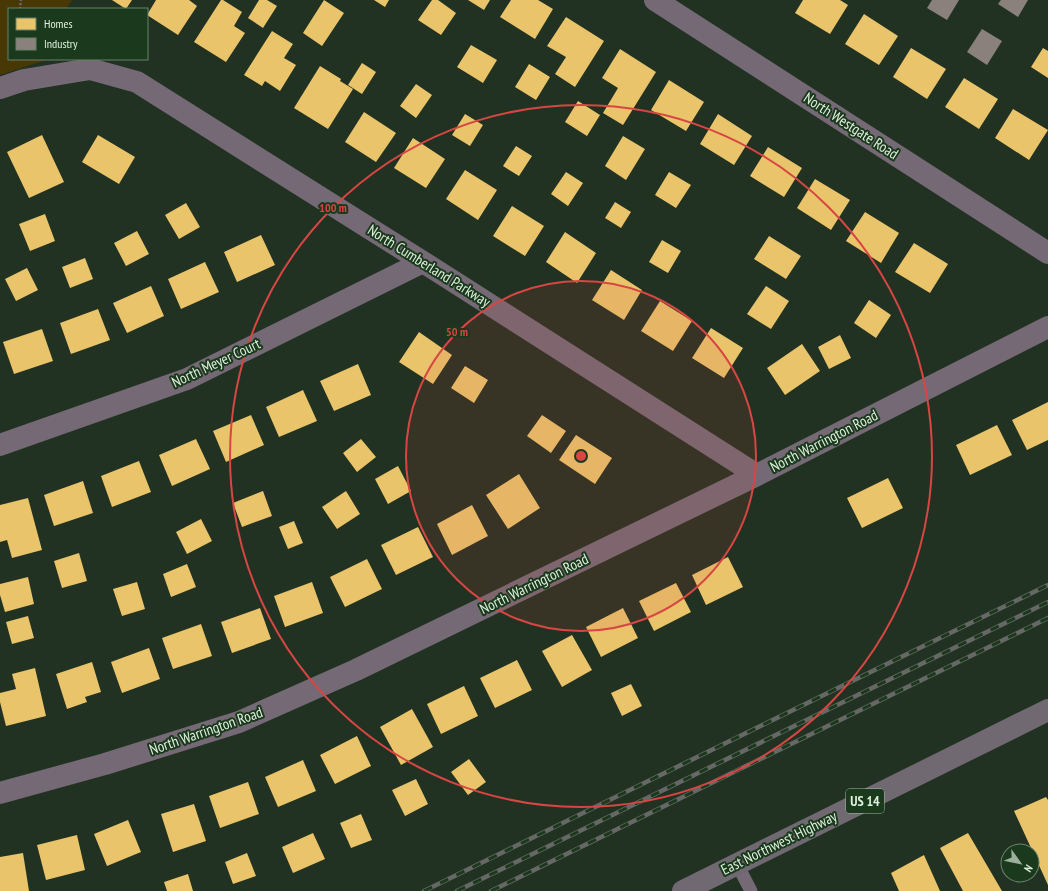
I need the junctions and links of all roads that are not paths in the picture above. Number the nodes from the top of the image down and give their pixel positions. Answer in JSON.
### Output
{"nodes":[{"id":1,"x":655,"y":0,"type":"edge"},
{"id":2,"x":0,"y":88,"type":"edge"},
{"id":3,"x":1048,"y":253,"type":"edge"},
{"id":4,"x":423,"y":262,"type":"junction"},
{"id":5,"x":1048,"y":327,"type":"edge"},
{"id":6,"x":0,"y":445,"type":"edge"},
{"id":7,"x":757,"y":475,"type":"junction"},
{"id":8,"x":1048,"y":710,"type":"edge"},
{"id":9,"x":0,"y":793,"type":"edge"},
{"id":10,"x":737,"y":864,"type":"junction"},
{"id":11,"x":683,"y":891,"type":"edge"},
{"id":12,"x":751,"y":891,"type":"edge"}],
"edges":[{"from":1,"to":3,"type":"street","name":"North Westgate Road"},
{"from":2,"to":4,"type":"street","name":"North Cumberland Parkway"},
{"from":4,"to":6,"type":"street","name":"North Meyer Court"},
{"from":4,"to":7,"type":"street","name":"North Cumberland Parkway"},
{"from":5,"to":7,"type":"street","name":"North Warrington Road"},
{"from":7,"to":9,"type":"street","name":"North Warrington Road"},
{"from":8,"to":10,"type":"main road","name":"East Northwest Highway","number":"US 14"},
{"from":10,"to":11,"type":"main road","name":"East Northwest Highway","number":"US 14"},
{"from":10,"to":12,"type":"lane"}]}
